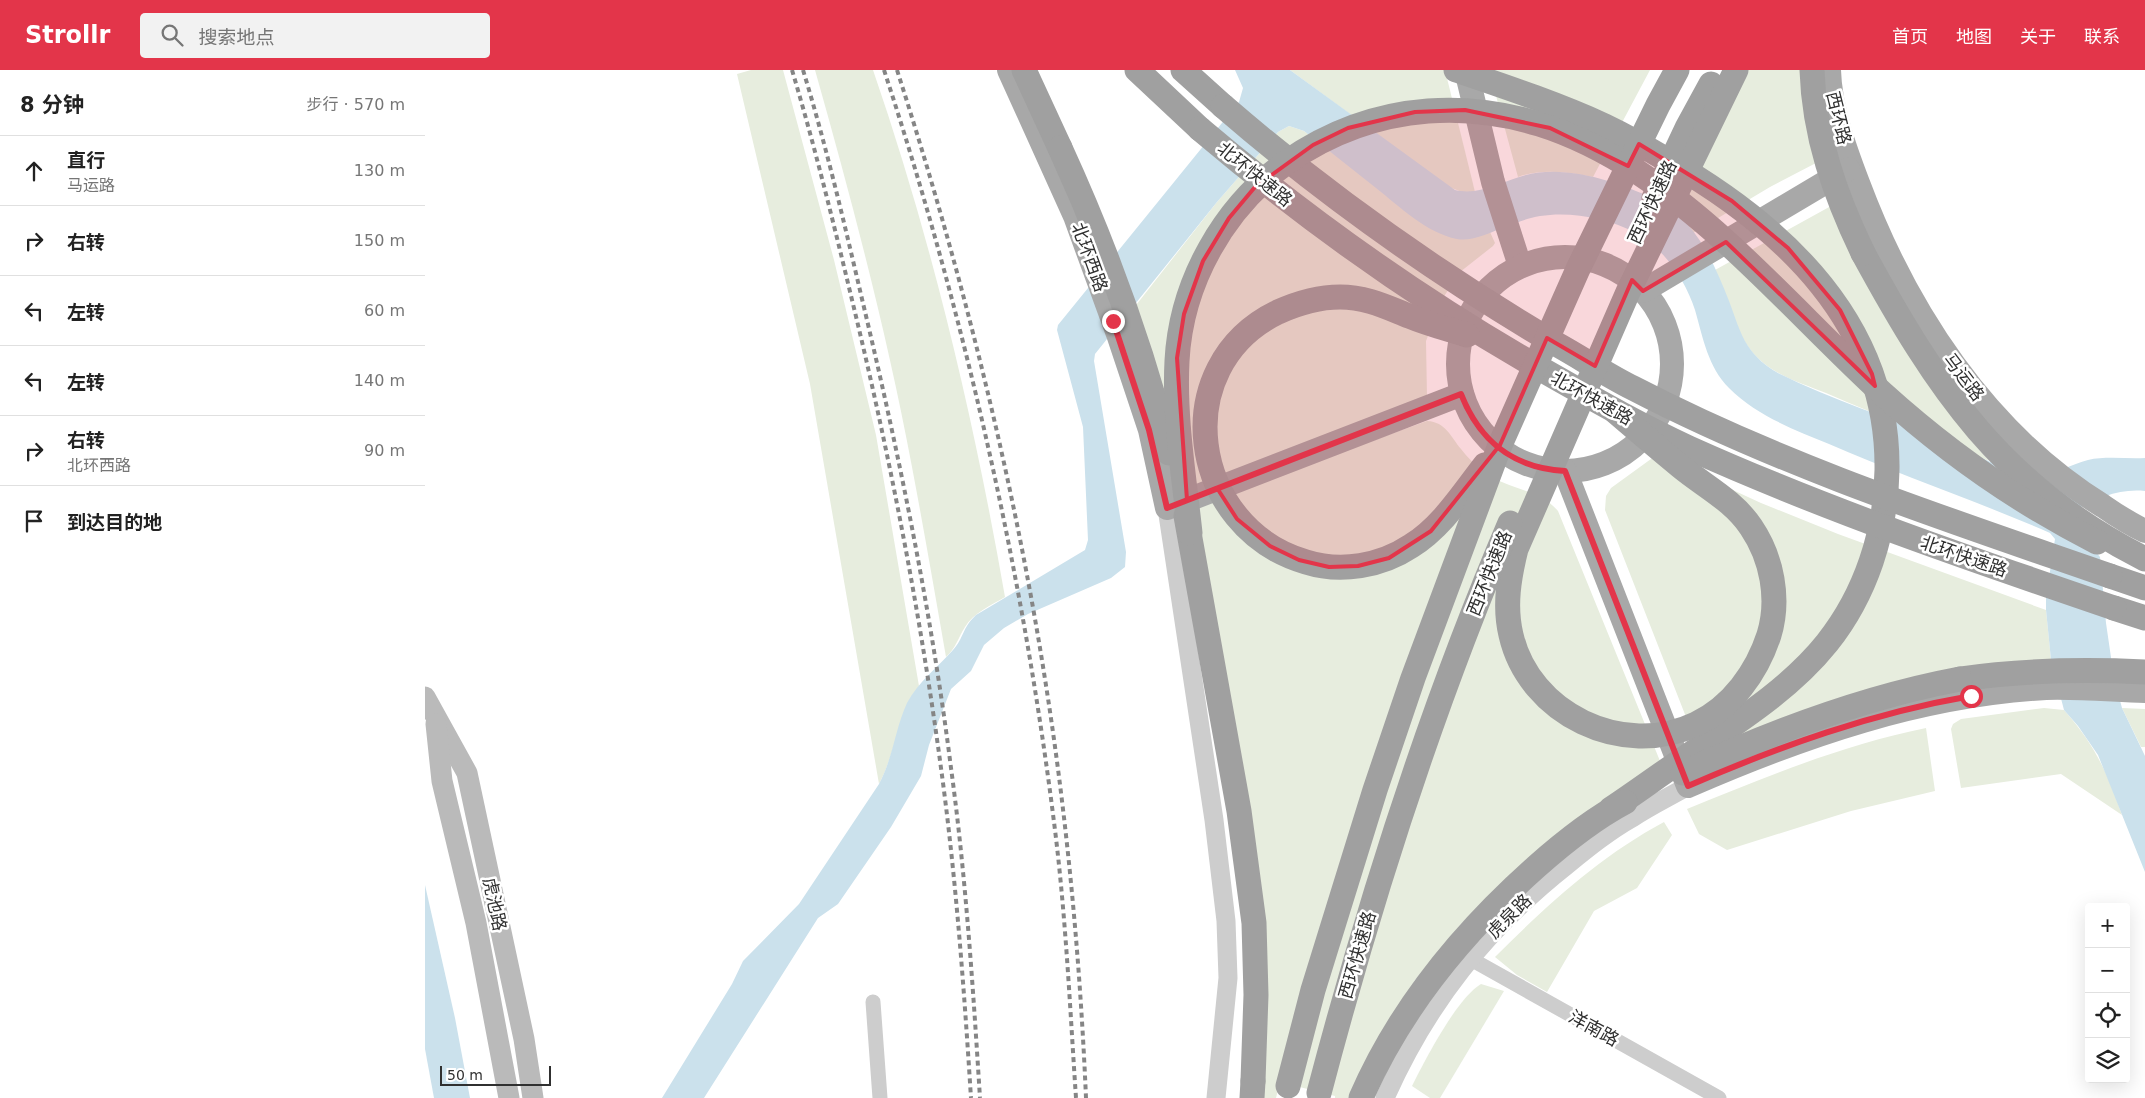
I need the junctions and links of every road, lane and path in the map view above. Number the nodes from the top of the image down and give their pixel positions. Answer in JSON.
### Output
{"nodes":[{"id":1,"x":1009,"y":70,"type":"edge"},
{"id":2,"x":1024,"y":70,"type":"edge"},
{"id":3,"x":1137,"y":70,"type":"edge"},
{"id":4,"x":1183,"y":70,"type":"edge"},
{"id":5,"x":1456,"y":70,"type":"edge"},
{"id":6,"x":1466,"y":70,"type":"edge"},
{"id":7,"x":1677,"y":70,"type":"edge"},
{"id":8,"x":1719,"y":70,"type":"edge"},
{"id":9,"x":1736,"y":70,"type":"edge"},
{"id":10,"x":1813,"y":70,"type":"edge"},
{"id":11,"x":1829,"y":70,"type":"edge"},
{"id":12,"x":1852,"y":166,"type":"junction"},
{"id":13,"x":1520,"y":266,"type":"junction"},
{"id":14,"x":1651,"y":286,"type":"junction"},
{"id":15,"x":1500,"y":346,"type":"junction"},
{"id":16,"x":1461,"y":394,"type":"junction"},
{"id":17,"x":1616,"y":412,"type":"junction"},
{"id":18,"x":1500,"y":446,"type":"junction"},
{"id":19,"x":1565,"y":471,"type":"junction"},
{"id":20,"x":1167,"y":508,"type":"junction"},
{"id":21,"x":2145,"y":531,"type":"edge"},
{"id":22,"x":1190,"y":532,"type":"junction"},
{"id":23,"x":2100,"y":539,"type":"junction"},
{"id":24,"x":2145,"y":559,"type":"edge"},
{"id":25,"x":2145,"y":563,"type":"edge"},
{"id":26,"x":2145,"y":588,"type":"edge"},
{"id":27,"x":2145,"y":618,"type":"edge"},
{"id":28,"x":2134,"y":681,"type":"edge"},
{"id":29,"x":425,"y":697,"type":"edge"},
{"id":30,"x":430,"y":719,"type":"edge"},
{"id":31,"x":437,"y":746,"type":"edge"},
{"id":32,"x":1688,"y":786,"type":"junction"},
{"id":33,"x":1611,"y":809,"type":"junction"},
{"id":34,"x":1469,"y":958,"type":"junction"},
{"id":35,"x":873,"y":1002,"type":"dead end"},
{"id":36,"x":1252,"y":1089,"type":"edge"},
{"id":37,"x":1287,"y":1092,"type":"edge"},
{"id":38,"x":1318,"y":1096,"type":"edge"},
{"id":39,"x":509,"y":1098,"type":"edge"},
{"id":40,"x":533,"y":1098,"type":"edge"},
{"id":41,"x":880,"y":1098,"type":"edge"},
{"id":42,"x":1216,"y":1098,"type":"edge"},
{"id":43,"x":1361,"y":1098,"type":"edge"},
{"id":44,"x":1385,"y":1098,"type":"edge"},
{"id":45,"x":1719,"y":1098,"type":"edge"}],
"edges":[{"from":1,"to":20,"type":"main road","name":"北环西路"},
{"from":2,"to":22,"type":"highway","bridge":true},
{"from":3,"to":15,"type":"highway","name":"北环快速路","bridge":true},
{"from":4,"to":26,"type":"highway","name":"北环快速路","bridge":true},
{"from":5,"to":33,"type":"highway","bridge":true},
{"from":6,"to":13,"type":"main road"},
{"from":7,"to":18,"type":"highway","name":"西环快速路","bridge":true},
{"from":8,"to":38,"type":"highway","name":"西环快速路","bridge":true},
{"from":9,"to":17,"type":"highway","bridge":true},
{"from":10,"to":23,"type":"highway","bridge":true},
{"from":11,"to":12,"type":"main road","name":"西环路"},
{"from":12,"to":14,"type":"main road"},
{"from":12,"to":21,"type":"main road","name":"马运路"},
{"from":13,"to":14,"type":"main road"},
{"from":13,"to":16,"type":"main road"},
{"from":14,"to":19,"type":"main road"},
{"from":15,"to":17,"type":"highway","name":"北环快速路","bridge":true},
{"from":15,"to":18,"type":"highway","bridge":true},
{"from":16,"to":19,"type":"main road"},
{"from":16,"to":20,"type":"main road"},
{"from":17,"to":27,"type":"highway","name":"北环快速路","bridge":true},
{"from":18,"to":37,"type":"highway","name":"西环快速路","bridge":true},
{"from":19,"to":32,"type":"main road"},
{"from":20,"to":42,"type":"street"},
{"from":22,"to":23,"type":"highway","bridge":true},
{"from":22,"to":36,"type":"highway","bridge":true},
{"from":23,"to":24,"type":"highway"},
{"from":23,"to":25,"type":"highway"},
{"from":28,"to":32,"type":"main road"},
{"from":28,"to":33,"type":"highway","bridge":true},
{"from":29,"to":30,"type":"main road","name":"虎池路"},
{"from":30,"to":31,"type":"main road","name":"虎池路"},
{"from":31,"to":39,"type":"main road","name":"虎池路"},
{"from":31,"to":40,"type":"main road","name":"虎池路"},
{"from":32,"to":34,"type":"street","name":"虎泉路"},
{"from":33,"to":43,"type":"highway","bridge":true},
{"from":34,"to":44,"type":"street","name":"虎泉路"},
{"from":34,"to":45,"type":"street","name":"洋南路"},
{"from":35,"to":41,"type":"street"}]}
